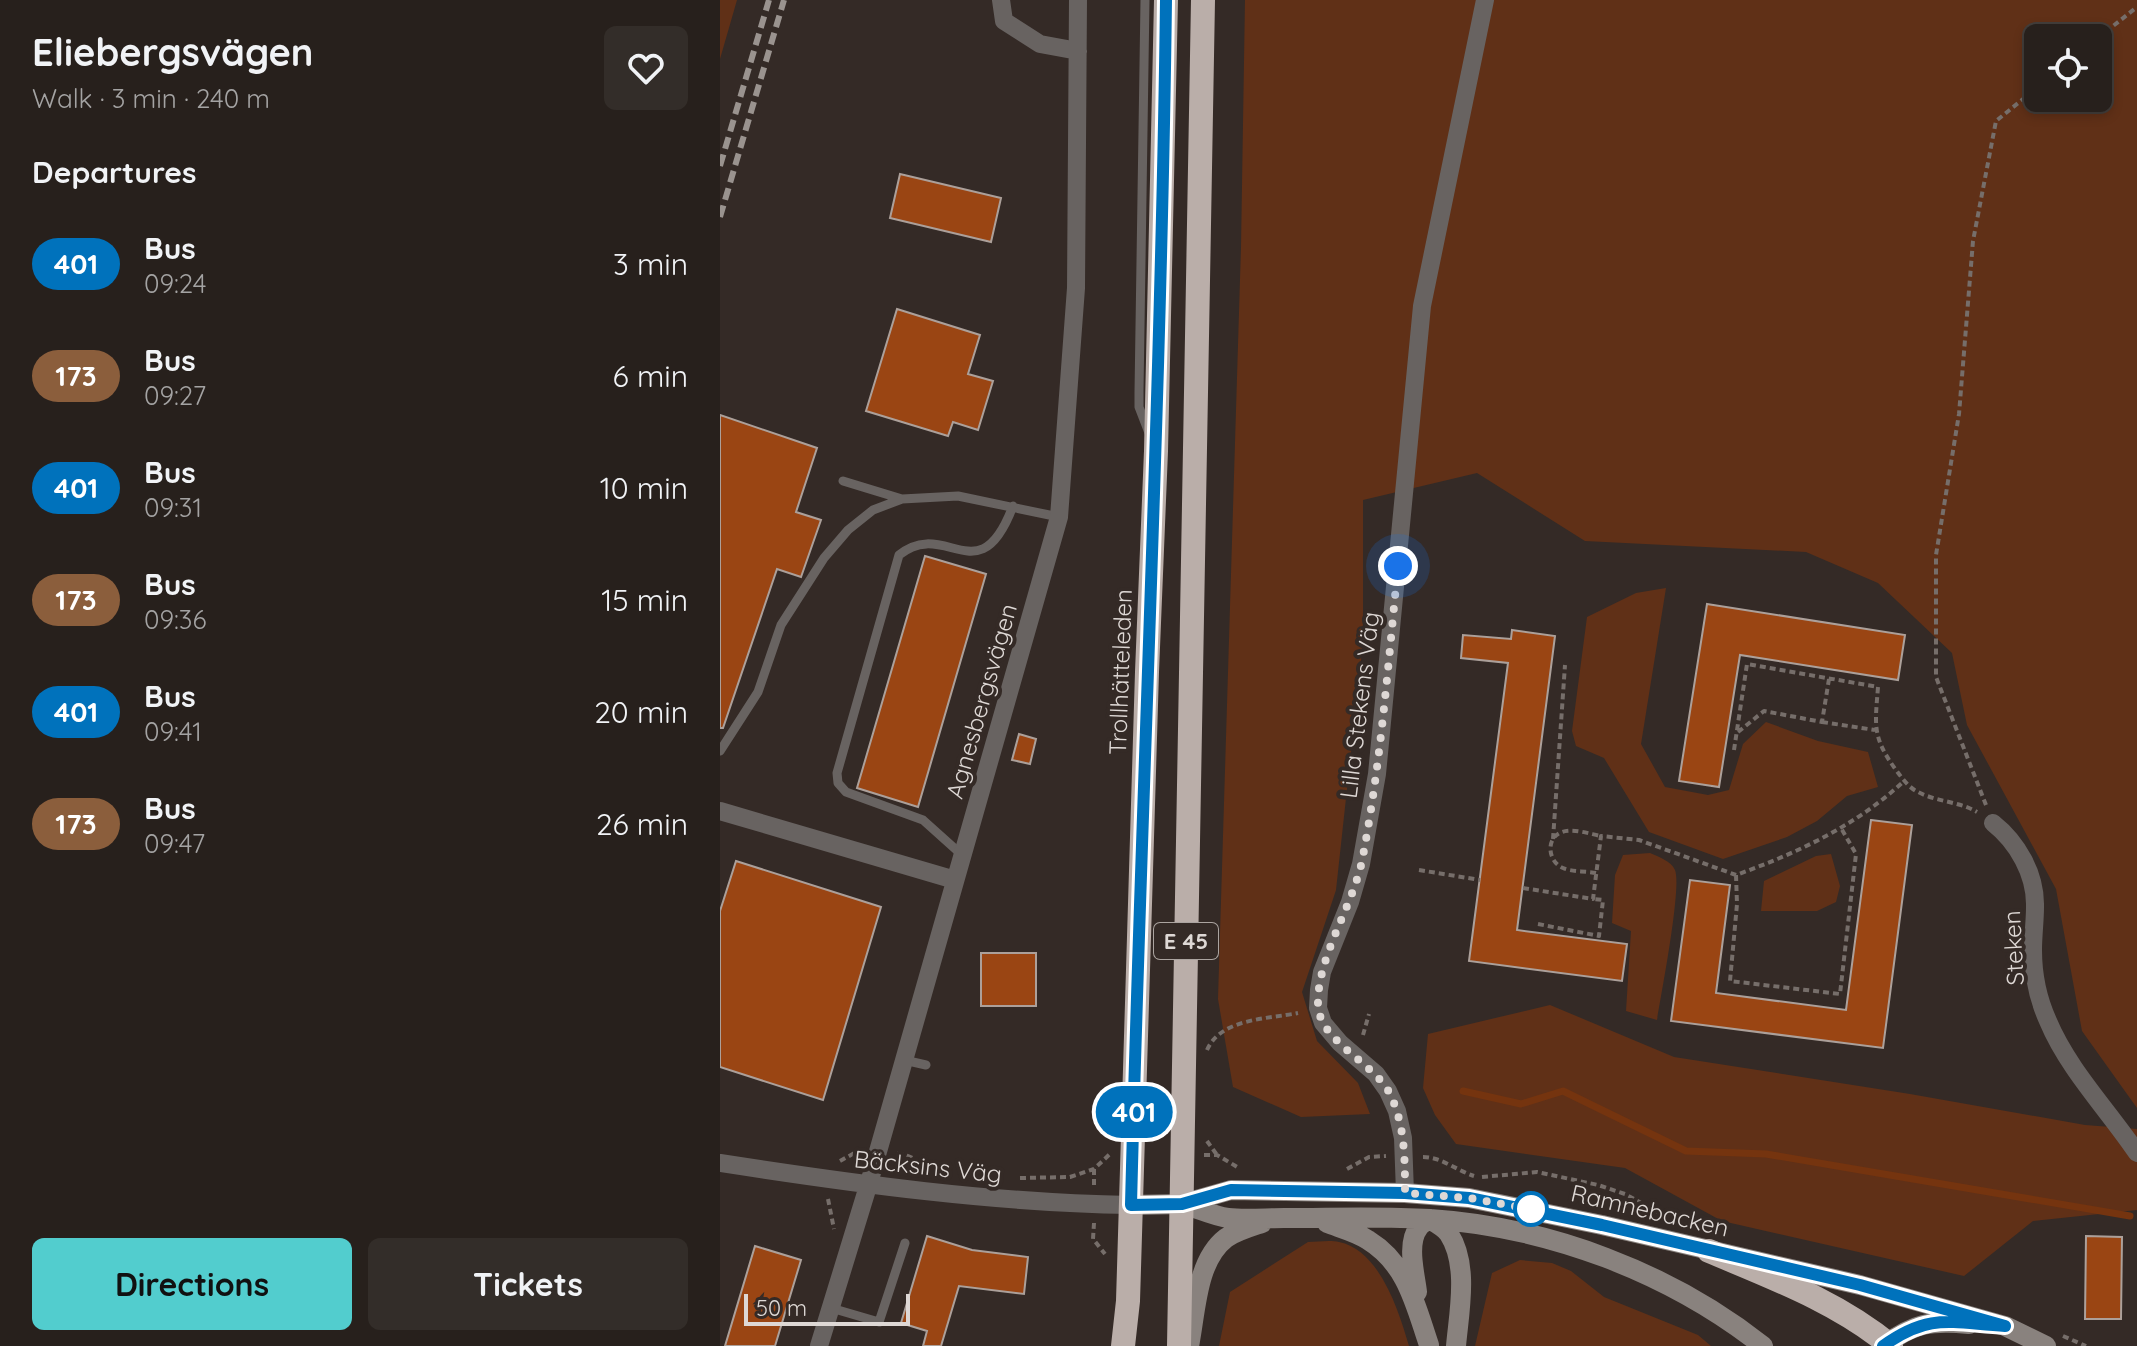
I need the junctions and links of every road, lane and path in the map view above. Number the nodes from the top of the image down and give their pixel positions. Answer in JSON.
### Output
{"nodes":[{"id":1,"x":1001,"y":0,"type":"edge"},
{"id":2,"x":1078,"y":0,"type":"edge"},
{"id":3,"x":1145,"y":0,"type":"edge"},
{"id":4,"x":1166,"y":0,"type":"edge"},
{"id":5,"x":1203,"y":0,"type":"edge"},
{"id":6,"x":1485,"y":0,"type":"edge"},
{"id":7,"x":2137,"y":7,"type":"edge"},
{"id":8,"x":2112,"y":27,"type":"edge"},
{"id":9,"x":1078,"y":51,"type":"junction"},
{"id":10,"x":2024,"y":98,"type":"edge"},
{"id":11,"x":1156,"y":451,"type":"junction"},
{"id":12,"x":843,"y":481,"type":"dead end"},
{"id":13,"x":902,"y":499,"type":"junction"},
{"id":14,"x":1013,"y":506,"type":"junction"},
{"id":15,"x":1059,"y":517,"type":"junction"},
{"id":16,"x":1565,"y":665,"type":"dead end"},
{"id":17,"x":1829,"y":679,"type":"junction"},
{"id":18,"x":1822,"y":722,"type":"junction"},
{"id":19,"x":1875,"y":730,"type":"junction"},
{"id":20,"x":1737,"y":734,"type":"junction"},
{"id":21,"x":1734,"y":750,"type":"dead end"},
{"id":22,"x":720,"y":751,"type":"edge"},
{"id":23,"x":1904,"y":781,"type":"junction"},
{"id":24,"x":720,"y":811,"type":"edge"},
{"id":25,"x":1993,"y":823,"type":"junction"},
{"id":26,"x":1841,"y":828,"type":"junction"},
{"id":27,"x":1601,"y":836,"type":"junction"},
{"id":28,"x":1553,"y":839,"type":"junction"},
{"id":29,"x":962,"y":855,"type":"junction"},
{"id":30,"x":1419,"y":870,"type":"dead end"},
{"id":31,"x":1596,"y":873,"type":"junction"},
{"id":32,"x":1736,"y":875,"type":"junction"},
{"id":33,"x":955,"y":880,"type":"junction"},
{"id":34,"x":1480,"y":880,"type":"dead end"},
{"id":35,"x":1523,"y":888,"type":"dead end"},
{"id":36,"x":1593,"y":899,"type":"junction"},
{"id":37,"x":1538,"y":924,"type":"dead end"},
{"id":38,"x":1318,"y":1008,"type":"junction"},
{"id":39,"x":1206,"y":1054,"type":"dead end"},
{"id":40,"x":904,"y":1060,"type":"junction"},
{"id":41,"x":926,"y":1065,"type":"dead end"},
{"id":42,"x":1203,"y":1132,"type":"dead end"},
{"id":43,"x":2137,"y":1153,"type":"edge"},
{"id":44,"x":1217,"y":1155,"type":"dead end"},
{"id":45,"x":720,"y":1163,"type":"edge"},
{"id":46,"x":1094,"y":1169,"type":"dead end"},
{"id":47,"x":869,"y":1183,"type":"junction"},
{"id":48,"x":1405,"y":1193,"type":"junction"},
{"id":49,"x":1095,"y":1204,"type":"junction"},
{"id":50,"x":1182,"y":1204,"type":"junction"},
{"id":51,"x":1131,"y":1205,"type":"junction"},
{"id":52,"x":1277,"y":1218,"type":"junction"},
{"id":53,"x":1316,"y":1218,"type":"junction"},
{"id":54,"x":1430,"y":1219,"type":"junction"},
{"id":55,"x":905,"y":1243,"type":"dead end"},
{"id":56,"x":1709,"y":1251,"type":"junction"},
{"id":57,"x":1107,"y":1258,"type":"dead end"},
{"id":58,"x":831,"y":1308,"type":"junction"},
{"id":59,"x":2005,"y":1326,"type":"junction"},
{"id":60,"x":1887,"y":1345,"type":"edge"},
{"id":61,"x":819,"y":1346,"type":"edge"},
{"id":62,"x":1123,"y":1346,"type":"edge"},
{"id":63,"x":1179,"y":1346,"type":"edge"},
{"id":64,"x":1189,"y":1346,"type":"edge"},
{"id":65,"x":1429,"y":1346,"type":"edge"},
{"id":66,"x":1456,"y":1346,"type":"edge"},
{"id":67,"x":1763,"y":1346,"type":"edge"},
{"id":68,"x":2046,"y":1346,"type":"edge"}],
"edges":[{"from":1,"to":9,"type":"street"},
{"from":2,"to":9,"type":"street","name":"Agnesbergsvägen"},
{"from":3,"to":11,"type":"lane"},
{"from":4,"to":11,"type":"highway","name":"Trollhätteleden","number":"E 45"},
{"from":5,"to":50,"type":"highway","number":"E 45"},
{"from":6,"to":38,"type":"street","name":"Lilla Stekens Väg"},
{"from":7,"to":8,"type":"path"},
{"from":9,"to":15,"type":"street","name":"Agnesbergsvägen"},
{"from":10,"to":25,"type":"path"},
{"from":11,"to":51,"type":"highway","name":"Trollhätteleden","number":"E 45"},
{"from":12,"to":13,"type":"lane"},
{"from":13,"to":14,"type":"lane"},
{"from":13,"to":22,"type":"lane"},
{"from":14,"to":15,"type":"lane"},
{"from":14,"to":29,"type":"lane"},
{"from":15,"to":29,"type":"street","name":"Agnesbergsvägen"},
{"from":16,"to":28,"type":"path"},
{"from":17,"to":18,"type":"path"},
{"from":17,"to":19,"type":"path"},
{"from":17,"to":20,"type":"path"},
{"from":18,"to":19,"type":"path"},
{"from":18,"to":20,"type":"path"},
{"from":19,"to":23,"type":"path"},
{"from":20,"to":21,"type":"path"},
{"from":23,"to":25,"type":"path"},
{"from":23,"to":26,"type":"path"},
{"from":24,"to":33,"type":"street"},
{"from":25,"to":43,"type":"street","name":"Steken"},
{"from":26,"to":32,"type":"path"},
{"from":26,"to":32,"type":"path"},
{"from":27,"to":28,"type":"path"},
{"from":27,"to":31,"type":"path"},
{"from":27,"to":32,"type":"path"},
{"from":28,"to":31,"type":"path"},
{"from":29,"to":33,"type":"street","name":"Agnesbergsvägen"},
{"from":30,"to":34,"type":"path"},
{"from":31,"to":36,"type":"path"},
{"from":33,"to":40,"type":"street","name":"Agnesbergsvägen"},
{"from":35,"to":36,"type":"path"},
{"from":36,"to":37,"type":"path"},
{"from":38,"to":39,"type":"path"},
{"from":38,"to":48,"type":"street"},
{"from":40,"to":41,"type":"lane"},
{"from":40,"to":47,"type":"street","name":"Agnesbergsvägen"},
{"from":42,"to":44,"type":"path"},
{"from":45,"to":47,"type":"street","name":"Bäcksins Väg"},
{"from":46,"to":49,"type":"path"},
{"from":47,"to":49,"type":"street","name":"Bäcksins Väg"},
{"from":47,"to":58,"type":"street","name":"Agnesbergsvägen"},
{"from":48,"to":50,"type":"street","name":"Ramnebacken"},
{"from":48,"to":54,"type":"street"},
{"from":48,"to":56,"type":"street","name":"Ramnebacken"},
{"from":49,"to":51,"type":"street","name":"Bäcksins Väg"},
{"from":49,"to":57,"type":"path"},
{"from":50,"to":51,"type":"street","name":"Ramnebacken"},
{"from":50,"to":52,"type":"street","name":"Ramnebacken"},
{"from":50,"to":63,"type":"highway","number":"E 45"},
{"from":51,"to":62,"type":"highway","name":"Trollhätteleden","number":"E 45"},
{"from":52,"to":53,"type":"street","name":"Ramnebacken"},
{"from":52,"to":64,"type":"street","name":"Ramnebacken"},
{"from":53,"to":54,"type":"street","name":"Ramnebacken"},
{"from":53,"to":65,"type":"street"},
{"from":54,"to":65,"type":"street"},
{"from":54,"to":66,"type":"street"},
{"from":54,"to":67,"type":"street","name":"Ramnebacken"},
{"from":55,"to":58,"type":"lane"},
{"from":56,"to":59,"type":"street","name":"Ramnebacken"},
{"from":56,"to":60,"type":"highway"},
{"from":58,"to":61,"type":"street","name":"Agnesbergsvägen"},
{"from":59,"to":60,"type":"street","name":"Ramnebacken"},
{"from":59,"to":68,"type":"street","name":"Ramnebacken"}]}
